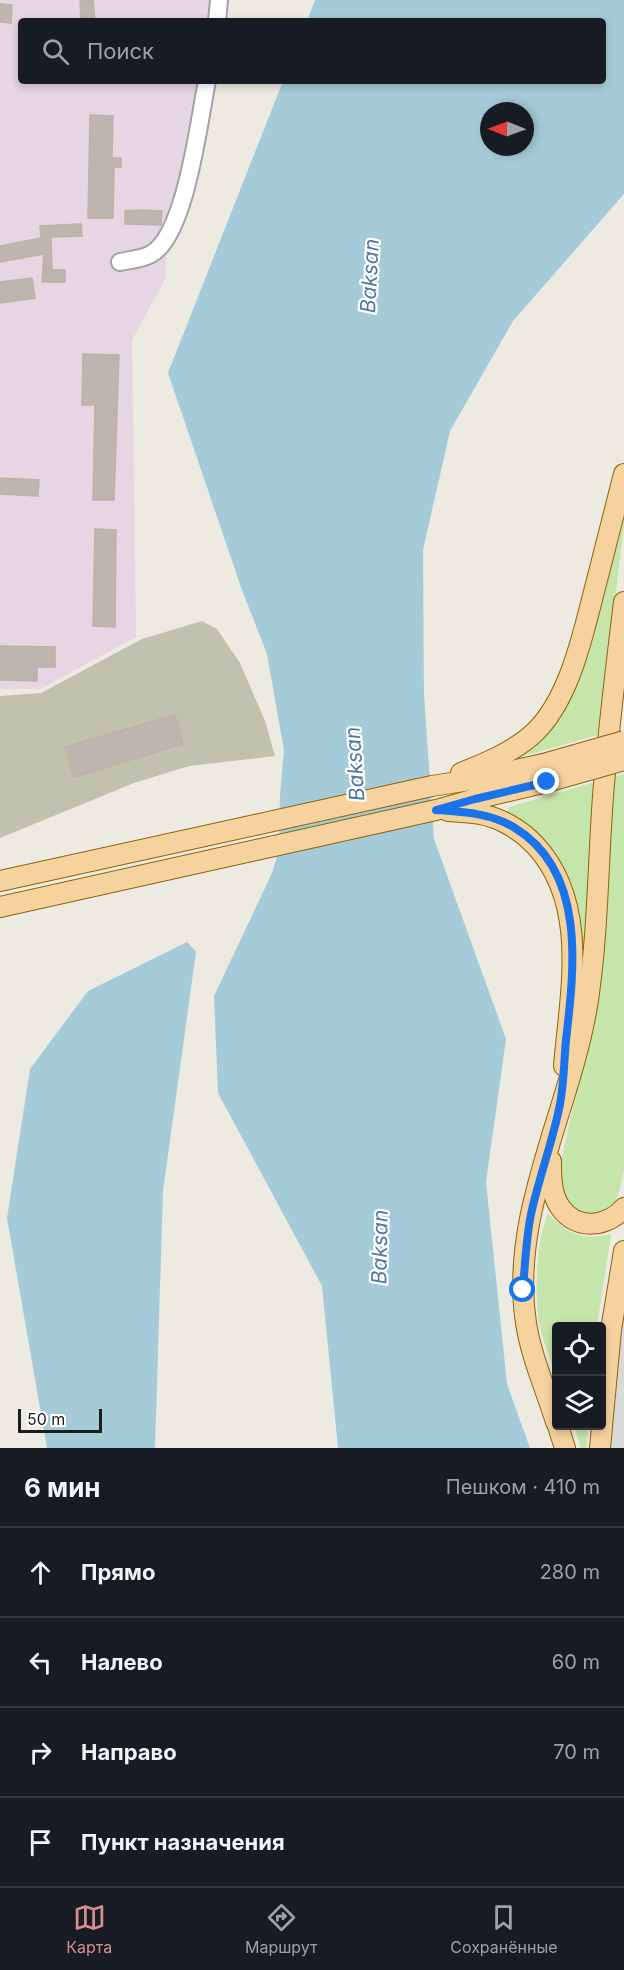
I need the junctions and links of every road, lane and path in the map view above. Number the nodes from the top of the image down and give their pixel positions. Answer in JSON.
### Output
{"nodes":[{"id":1,"x":219,"y":0,"type":"edge"},
{"id":2,"x":217,"y":18,"type":"edge"},
{"id":3,"x":206,"y":84,"type":"edge"},
{"id":4,"x":120,"y":262,"type":"dead end"},
{"id":5,"x":624,"y":474,"type":"edge"},
{"id":6,"x":624,"y":603,"type":"edge"},
{"id":7,"x":624,"y":741,"type":"edge"},
{"id":8,"x":624,"y":760,"type":"edge"},
{"id":9,"x":545,"y":773,"type":"junction"},
{"id":10,"x":432,"y":786,"type":"junction"},
{"id":11,"x":436,"y":810,"type":"junction"},
{"id":12,"x":0,"y":881,"type":"edge"},
{"id":13,"x":0,"y":907,"type":"edge"},
{"id":14,"x":560,"y":1103,"type":"junction"},
{"id":15,"x":552,"y":1135,"type":"junction"},
{"id":16,"x":624,"y":1208,"type":"edge"},
{"id":17,"x":624,"y":1251,"type":"edge"},
{"id":18,"x":552,"y":1409,"type":"edge"},
{"id":19,"x":559,"y":1430,"type":"edge"},
{"id":20,"x":565,"y":1448,"type":"edge"},
{"id":21,"x":600,"y":1448,"type":"edge"}],
"edges":[{"from":1,"to":2,"type":"street"},
{"from":3,"to":4,"type":"street"},
{"from":5,"to":10,"type":"main road"},
{"from":6,"to":14,"type":"main road"},
{"from":7,"to":9,"type":"main road","bridge":true},
{"from":8,"to":9,"type":"main road","bridge":true},
{"from":9,"to":10,"type":"main road"},
{"from":9,"to":11,"type":"main road"},
{"from":10,"to":12,"type":"main road"},
{"from":11,"to":13,"type":"main road"},
{"from":11,"to":14,"type":"main road"},
{"from":14,"to":15,"type":"main road"},
{"from":15,"to":16,"type":"main road"},
{"from":15,"to":18,"type":"main road"},
{"from":17,"to":21,"type":"main road"},
{"from":19,"to":20,"type":"main road"}]}
